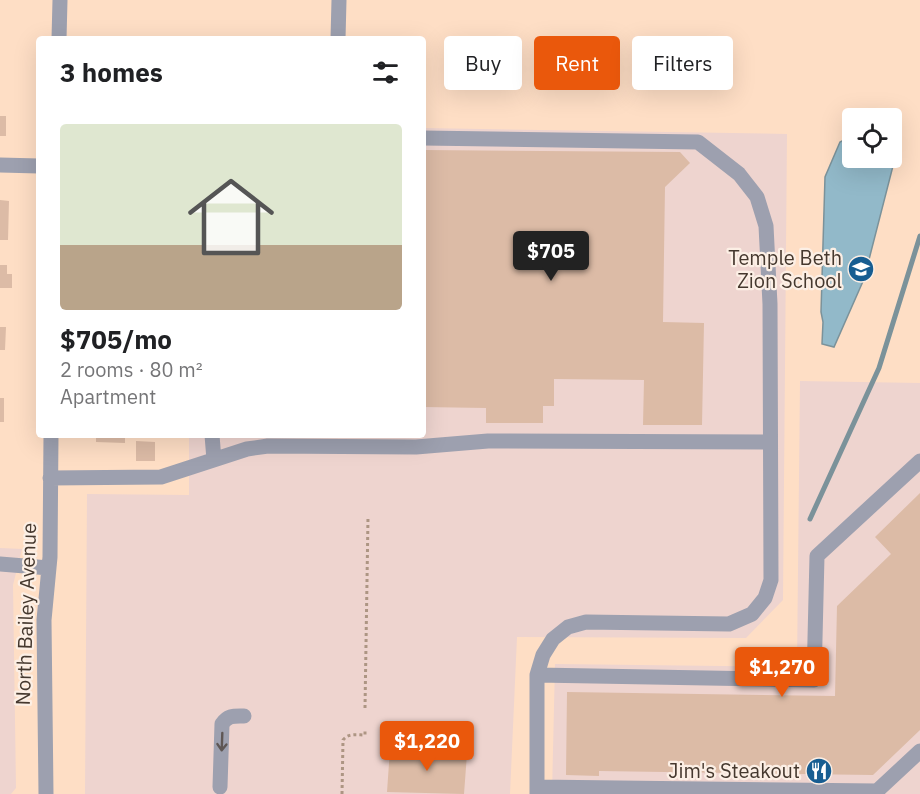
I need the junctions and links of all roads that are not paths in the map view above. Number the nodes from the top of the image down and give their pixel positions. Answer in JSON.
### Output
{"nodes":[{"id":1,"x":60,"y":0,"type":"edge"},
{"id":2,"x":339,"y":0,"type":"edge"},
{"id":3,"x":59,"y":36,"type":"edge"},
{"id":4,"x":338,"y":36,"type":"edge"},
{"id":5,"x":426,"y":138,"type":"edge"},
{"id":6,"x":0,"y":165,"type":"edge"},
{"id":7,"x":36,"y":166,"type":"edge"},
{"id":8,"x":51,"y":438,"type":"edge"},
{"id":9,"x":212,"y":438,"type":"edge"},
{"id":10,"x":247,"y":442,"type":"edge"},
{"id":11,"x":770,"y":442,"type":"junction"},
{"id":12,"x":213,"y":460,"type":"junction"},
{"id":13,"x":920,"y":462,"type":"edge"},
{"id":14,"x":50,"y":478,"type":"junction"},
{"id":15,"x":0,"y":564,"type":"edge"},
{"id":16,"x":49,"y":568,"type":"junction"},
{"id":17,"x":537,"y":675,"type":"junction"},
{"id":18,"x":244,"y":716,"type":"dead end"},
{"id":19,"x":920,"y":751,"type":"edge"},
{"id":20,"x":220,"y":787,"type":"dead end"},
{"id":21,"x":537,"y":790,"type":"edge"},
{"id":22,"x":46,"y":794,"type":"edge"}],
"edges":[{"from":1,"to":3,"type":"street"},
{"from":2,"to":4,"type":"street"},
{"from":5,"to":11,"type":"street"},
{"from":6,"to":7,"type":"street"},
{"from":8,"to":14,"type":"street","name":"North Bailey Avenue"},
{"from":9,"to":12,"type":"street"},
{"from":10,"to":11,"type":"street"},
{"from":10,"to":12,"type":"street"},
{"from":11,"to":17,"type":"street"},
{"from":12,"to":14,"type":"street"},
{"from":13,"to":17,"type":"street"},
{"from":14,"to":16,"type":"street","name":"North Bailey Avenue"},
{"from":15,"to":16,"type":"street"},
{"from":16,"to":22,"type":"street","name":"North Bailey Avenue"},
{"from":17,"to":21,"type":"street"},
{"from":18,"to":20,"type":"street","one_way":true},
{"from":19,"to":21,"type":"street"}]}
